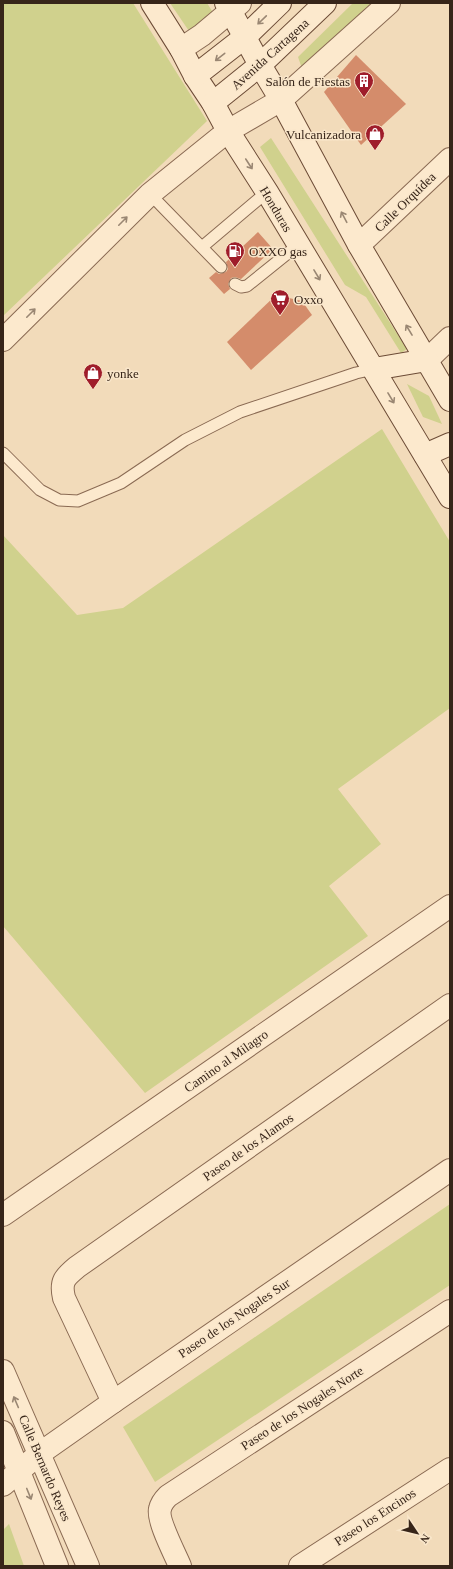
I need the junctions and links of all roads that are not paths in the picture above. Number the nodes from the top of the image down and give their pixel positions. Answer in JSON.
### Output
{"nodes":[{"id":1,"x":152,"y":3,"type":"edge"},
{"id":2,"x":280,"y":3,"type":"edge"},
{"id":3,"x":325,"y":3,"type":"edge"},
{"id":4,"x":389,"y":3,"type":"edge"},
{"id":5,"x":232,"y":6,"type":"edge"},
{"id":6,"x":245,"y":37,"type":"junction"},
{"id":7,"x":182,"y":49,"type":"junction"},
{"id":8,"x":260,"y":66,"type":"junction"},
{"id":9,"x":195,"y":76,"type":"junction"},
{"id":10,"x":281,"y":100,"type":"junction"},
{"id":11,"x":213,"y":103,"type":"junction"},
{"id":12,"x":228,"y":132,"type":"junction"},
{"id":13,"x":450,"y":159,"type":"edge"},
{"id":14,"x":267,"y":192,"type":"junction"},
{"id":15,"x":150,"y":194,"type":"junction"},
{"id":16,"x":298,"y":245,"type":"junction"},
{"id":17,"x":359,"y":245,"type":"junction"},
{"id":18,"x":202,"y":247,"type":"junction"},
{"id":19,"x":221,"y":267,"type":"dead end"},
{"id":20,"x":235,"y":284,"type":"dead end"},
{"id":21,"x":450,"y":338,"type":"edge"},
{"id":22,"x":3,"y":340,"type":"edge"},
{"id":23,"x":427,"y":360,"type":"junction"},
{"id":24,"x":374,"y":369,"type":"junction"},
{"id":25,"x":450,"y":400,"type":"edge"},
{"id":26,"x":450,"y":444,"type":"edge"},
{"id":27,"x":3,"y":453,"type":"edge"},
{"id":28,"x":425,"y":455,"type":"junction"},
{"id":29,"x":450,"y":497,"type":"edge"},
{"id":30,"x":450,"y":906,"type":"edge"},
{"id":31,"x":450,"y":1005,"type":"edge"},
{"id":32,"x":450,"y":1170,"type":"edge"},
{"id":33,"x":3,"y":1215,"type":"edge"},
{"id":34,"x":450,"y":1311,"type":"edge"},
{"id":35,"x":3,"y":1371,"type":"edge"},
{"id":36,"x":113,"y":1402,"type":"junction"},
{"id":37,"x":3,"y":1432,"type":"edge"},
{"id":38,"x":39,"y":1454,"type":"junction"},
{"id":39,"x":450,"y":1469,"type":"edge"},
{"id":40,"x":19,"y":1470,"type":"junction"},
{"id":41,"x":3,"y":1485,"type":"edge"},
{"id":42,"x":57,"y":1566,"type":"edge"},
{"id":43,"x":88,"y":1566,"type":"edge"},
{"id":44,"x":180,"y":1566,"type":"edge"},
{"id":45,"x":300,"y":1566,"type":"edge"}],
"edges":[{"from":1,"to":7,"type":"street","name":"Honduras"},
{"from":2,"to":6,"type":"street","one_way":true},
{"from":3,"to":8,"type":"street","name":"Avenida Cartagena"},
{"from":4,"to":10,"type":"street"},
{"from":5,"to":6,"type":"street"},
{"from":5,"to":7,"type":"street"},
{"from":6,"to":8,"type":"street"},
{"from":6,"to":9,"type":"street","one_way":true},
{"from":7,"to":9,"type":"street","name":"Honduras"},
{"from":8,"to":10,"type":"street"},
{"from":8,"to":11,"type":"street","name":"Avenida Cartagena"},
{"from":9,"to":11,"type":"street","name":"Honduras"},
{"from":10,"to":12,"type":"street"},
{"from":17,"to":10,"type":"street","one_way":true},
{"from":11,"to":12,"type":"street","name":"Honduras"},
{"from":12,"to":14,"type":"street","name":"Honduras","one_way":true},
{"from":12,"to":15,"type":"street"},
{"from":13,"to":17,"type":"street","name":"Calle Orquídea"},
{"from":14,"to":16,"type":"street","name":"Honduras"},
{"from":14,"to":18,"type":"lane"},
{"from":15,"to":18,"type":"lane"},
{"from":22,"to":15,"type":"street","one_way":true},
{"from":16,"to":20,"type":"lane"},
{"from":16,"to":24,"type":"street","name":"Honduras","one_way":true},
{"from":23,"to":17,"type":"street","one_way":true},
{"from":18,"to":19,"type":"lane"},
{"from":21,"to":23,"type":"street"},
{"from":23,"to":24,"type":"street"},
{"from":23,"to":25,"type":"street"},
{"from":24,"to":27,"type":"lane"},
{"from":24,"to":28,"type":"street","name":"Honduras","one_way":true},
{"from":26,"to":28,"type":"street"},
{"from":28,"to":29,"type":"street","name":"Honduras"},
{"from":30,"to":33,"type":"street","name":"Camino al Milagro"},
{"from":31,"to":36,"type":"street","name":"Paseo de los Alamos"},
{"from":32,"to":36,"type":"street","name":"Paseo de los Nogales Sur"},
{"from":34,"to":44,"type":"street","name":"Paseo de los Nogales Norte"},
{"from":38,"to":35,"type":"street","name":"Calle Bernardo Reyes","one_way":true},
{"from":36,"to":38,"type":"street","name":"Paseo de los Nogales Sur"},
{"from":37,"to":40,"type":"street","name":"Calle Bernardo Reyes"},
{"from":38,"to":40,"type":"street","name":"Paseo de los Nogales Sur"},
{"from":38,"to":43,"type":"street","name":"Calle Bernardo Reyes"},
{"from":39,"to":45,"type":"street","name":"Paseo los Encinos"},
{"from":40,"to":41,"type":"street","name":"Paseo de los Nogales Sur"},
{"from":40,"to":42,"type":"street","name":"Calle Bernardo Reyes","one_way":true}]}
